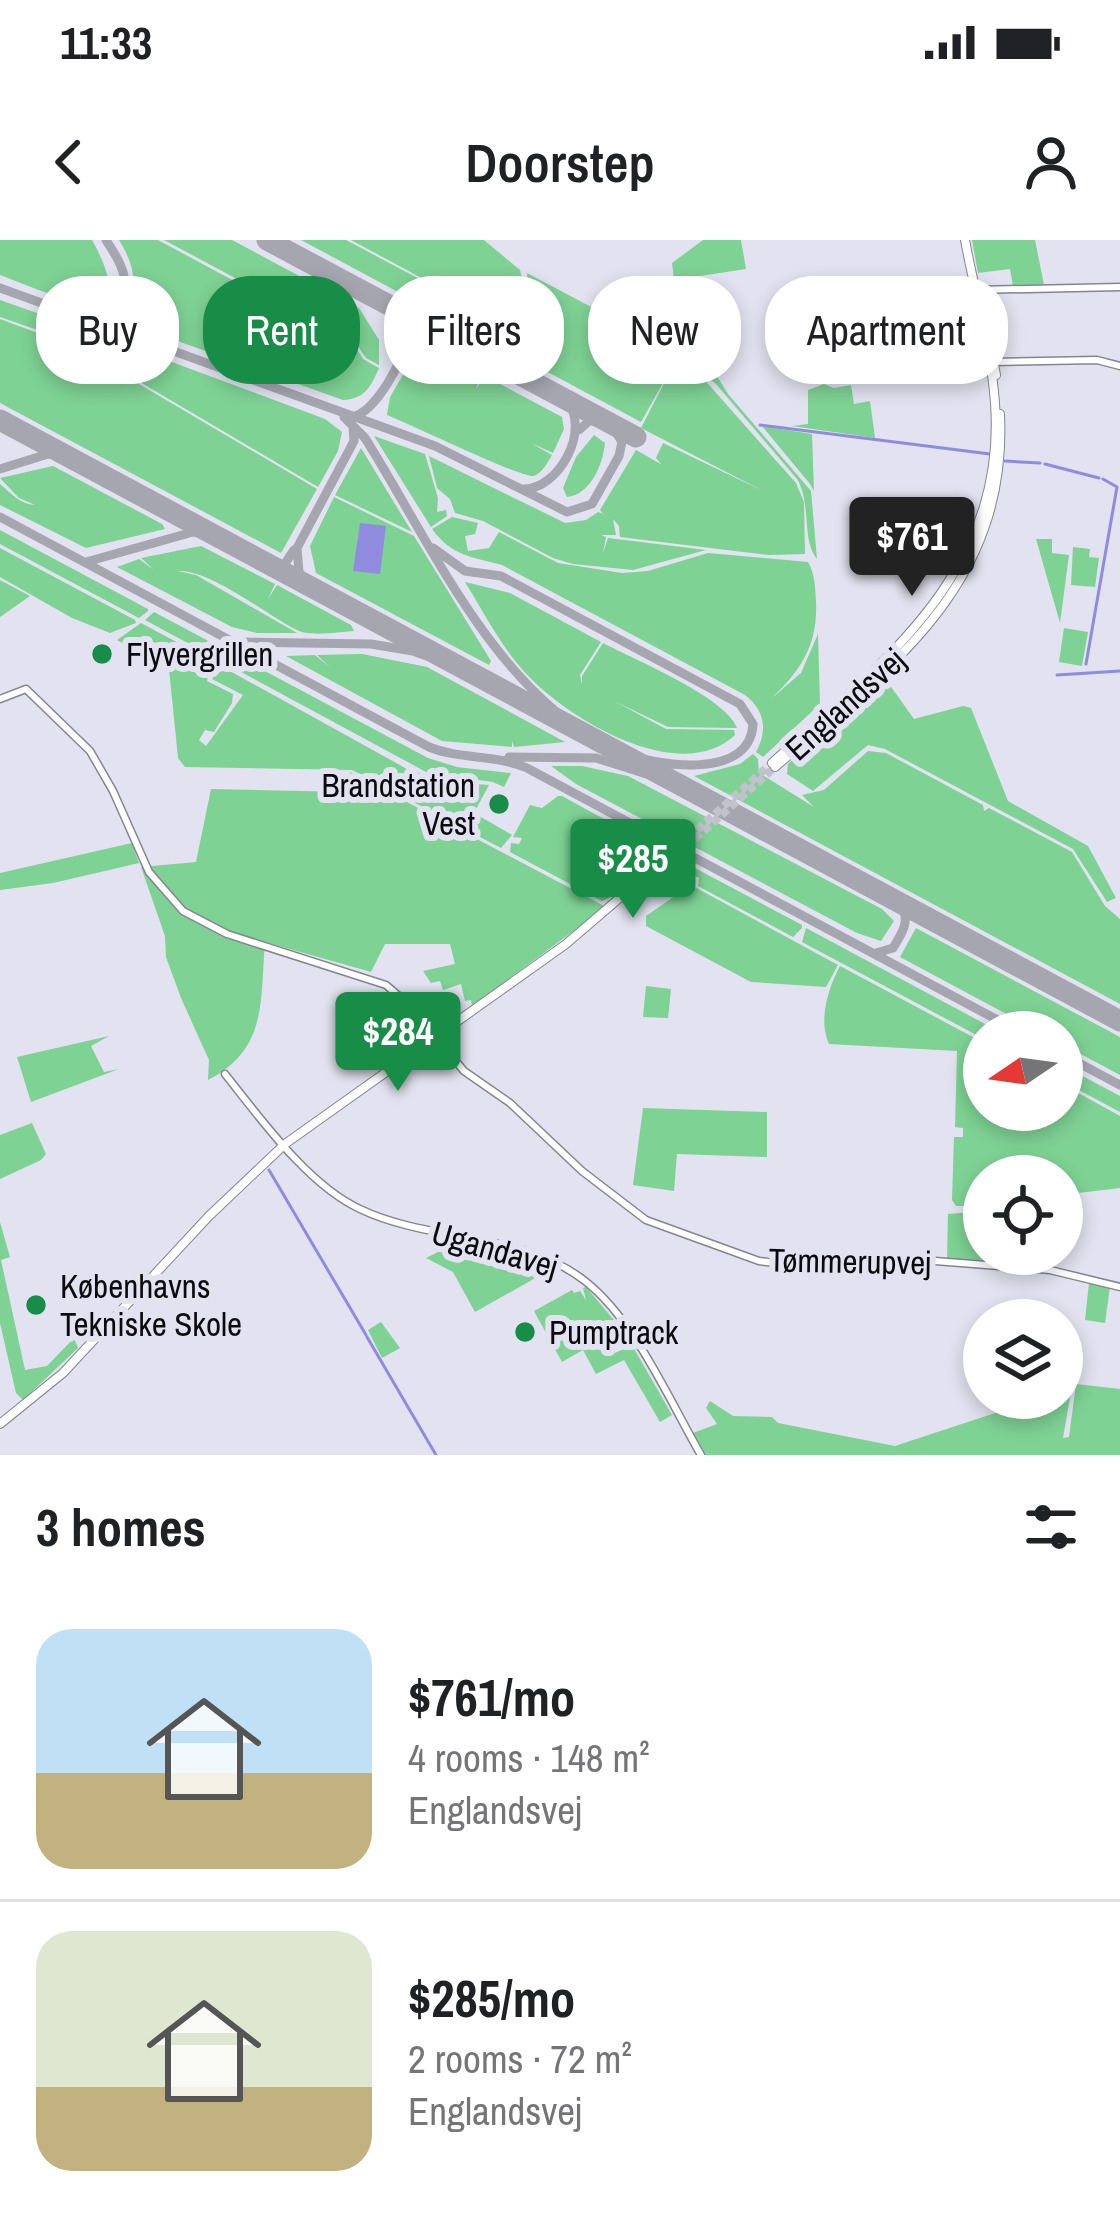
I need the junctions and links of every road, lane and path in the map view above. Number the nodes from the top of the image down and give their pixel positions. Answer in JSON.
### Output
{"nodes":[{"id":1,"x":965,"y":240,"type":"edge"},
{"id":2,"x":972,"y":276,"type":"edge"},
{"id":3,"x":1120,"y":287,"type":"edge"},
{"id":4,"x":1008,"y":289,"type":"edge"},
{"id":5,"x":1008,"y":362,"type":"edge"},
{"id":6,"x":1120,"y":366,"type":"edge"},
{"id":7,"x":992,"y":384,"type":"edge"},
{"id":8,"x":996,"y":384,"type":"edge"},
{"id":9,"x":0,"y":699,"type":"edge"},
{"id":10,"x":666,"y":861,"type":"tunnel mouth"},
{"id":11,"x":438,"y":1038,"type":"junction"},
{"id":12,"x":225,"y":1074,"type":"dead end"},
{"id":13,"x":287,"y":1146,"type":"junction"},
{"id":14,"x":1120,"y":1287,"type":"edge"},
{"id":15,"x":0,"y":1424,"type":"edge"},
{"id":16,"x":701,"y":1455,"type":"edge"}],
"edges":[{"from":1,"to":2,"type":"main road"},
{"from":3,"to":4,"type":"street"},
{"from":5,"to":6,"type":"street"},
{"from":7,"to":8,"type":"main road","name":"Englandsvej"},
{"from":9,"to":11,"type":"street","name":"Tømmerupvej"},
{"from":10,"to":11,"type":"main road"},
{"from":11,"to":13,"type":"main road"},
{"from":11,"to":14,"type":"street","name":"Tømmerupvej"},
{"from":12,"to":13,"type":"street","name":"Ugandavej"},
{"from":13,"to":15,"type":"main road"},
{"from":13,"to":16,"type":"street","name":"Ugandavej"}]}
